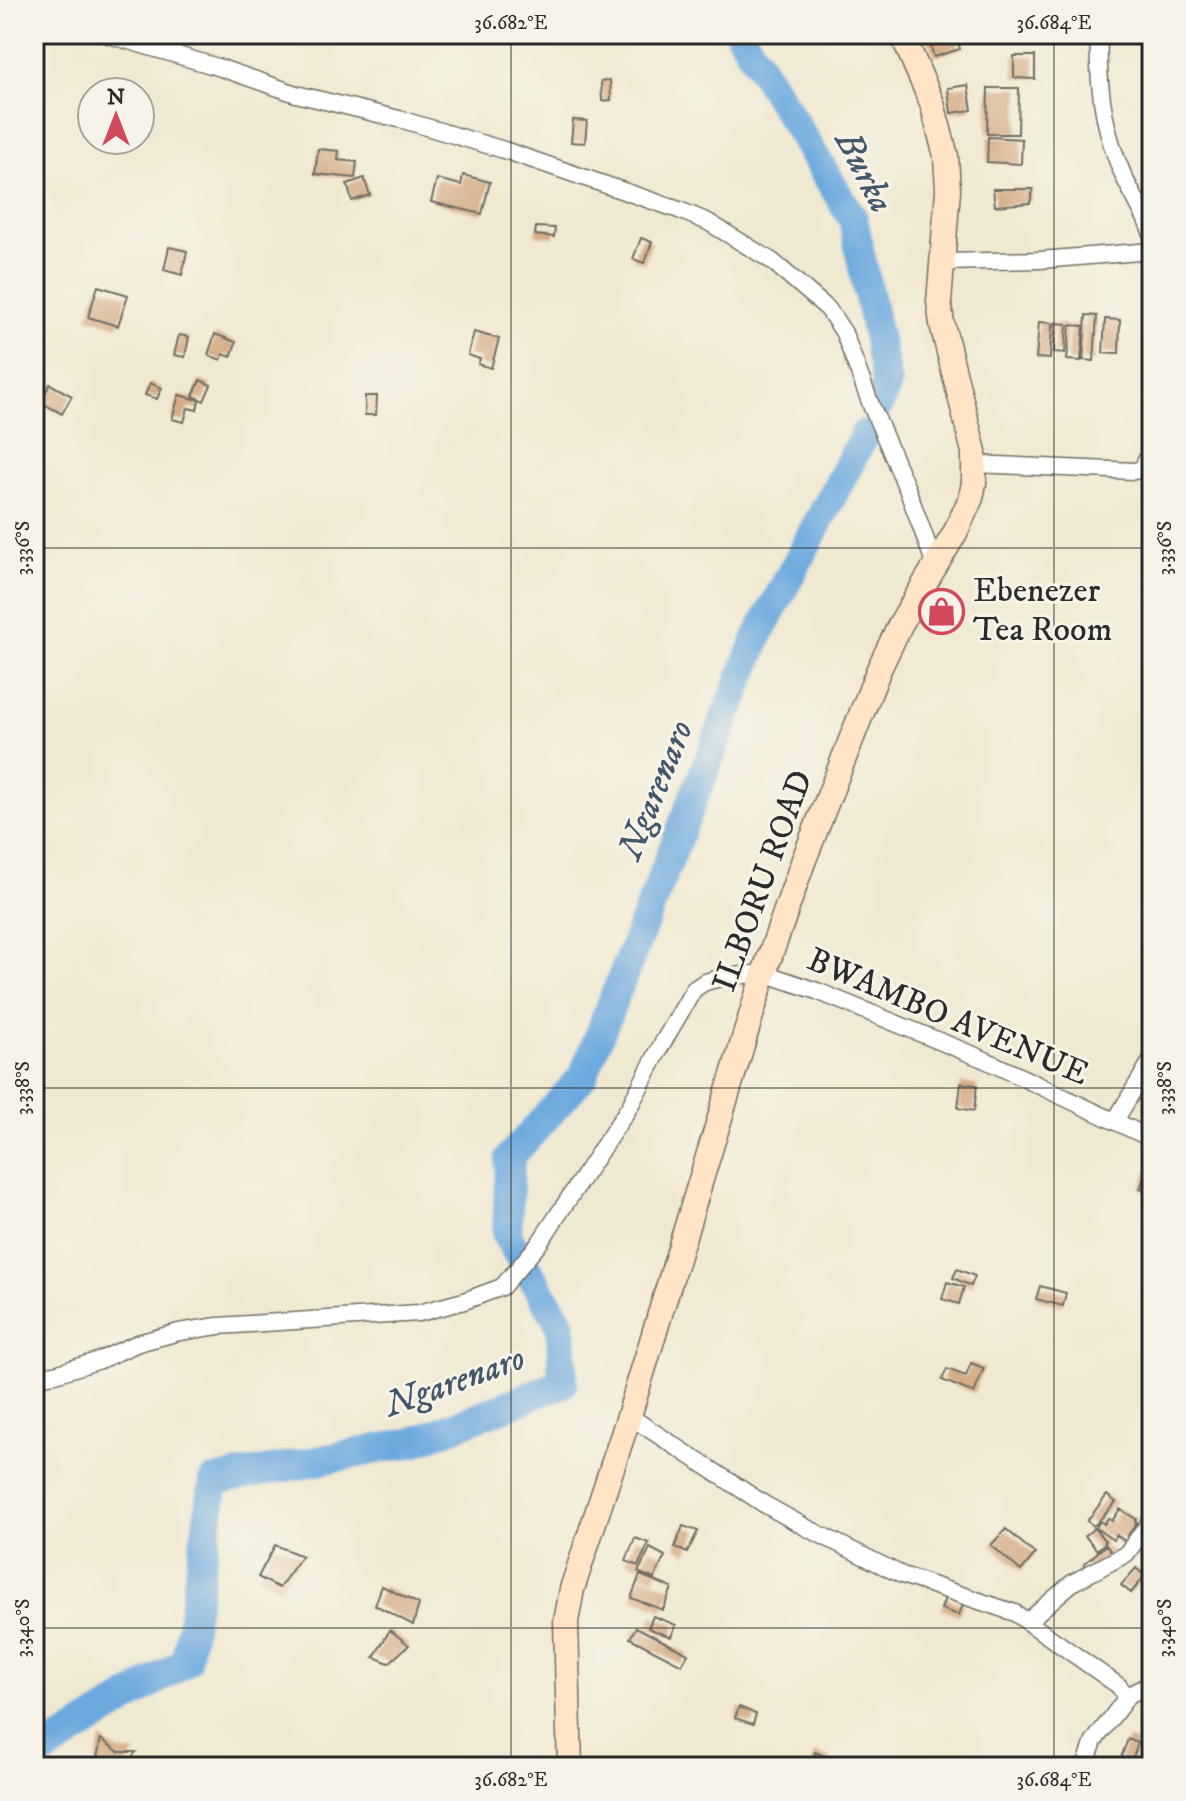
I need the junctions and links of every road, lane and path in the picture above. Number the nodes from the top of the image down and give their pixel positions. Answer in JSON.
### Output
{"nodes":[{"id":1,"x":105,"y":34,"type":"edge"},
{"id":2,"x":171,"y":34,"type":"edge"},
{"id":3,"x":902,"y":34,"type":"edge"},
{"id":4,"x":1099,"y":34,"type":"edge"},
{"id":5,"x":173,"y":53,"type":"junction"},
{"id":6,"x":1152,"y":234,"type":"edge"},
{"id":7,"x":1152,"y":251,"type":"edge"},
{"id":8,"x":941,"y":262,"type":"junction"},
{"id":9,"x":1152,"y":448,"type":"edge"},
{"id":10,"x":975,"y":464,"type":"junction"},
{"id":11,"x":935,"y":565,"type":"junction"},
{"id":12,"x":764,"y":973,"type":"junction"},
{"id":13,"x":1152,"y":1059,"type":"edge"},
{"id":14,"x":1115,"y":1121,"type":"junction"},
{"id":15,"x":1152,"y":1139,"type":"edge"},
{"id":16,"x":34,"y":1377,"type":"edge"},
{"id":17,"x":629,"y":1416,"type":"junction"},
{"id":18,"x":1151,"y":1521,"type":"edge"},
{"id":19,"x":1028,"y":1621,"type":"junction"},
{"id":20,"x":1152,"y":1683,"type":"edge"},
{"id":21,"x":1125,"y":1697,"type":"junction"},
{"id":22,"x":570,"y":1767,"type":"edge"},
{"id":23,"x":1085,"y":1767,"type":"edge"}],
"edges":[{"from":1,"to":5,"type":"street"},
{"from":2,"to":5,"type":"street"},
{"from":3,"to":8,"type":"street","name":"ILBORU ROAD"},
{"from":4,"to":6,"type":"street"},
{"from":5,"to":11,"type":"street"},
{"from":7,"to":8,"type":"street"},
{"from":8,"to":10,"type":"street","name":"ILBORU ROAD"},
{"from":9,"to":10,"type":"street"},
{"from":10,"to":11,"type":"street","name":"ILBORU ROAD"},
{"from":11,"to":12,"type":"street","name":"ILBORU ROAD"},
{"from":12,"to":14,"type":"street","name":"BWAMBO AVENUE"},
{"from":12,"to":16,"type":"street"},
{"from":12,"to":17,"type":"street","name":"ILBORU ROAD"},
{"from":13,"to":14,"type":"street"},
{"from":14,"to":15,"type":"street","name":"BWAMBO AVENUE"},
{"from":17,"to":19,"type":"street"},
{"from":17,"to":22,"type":"street","name":"ILBORU ROAD"},
{"from":18,"to":19,"type":"street"},
{"from":19,"to":21,"type":"street"},
{"from":20,"to":21,"type":"street"},
{"from":21,"to":23,"type":"street"}]}
